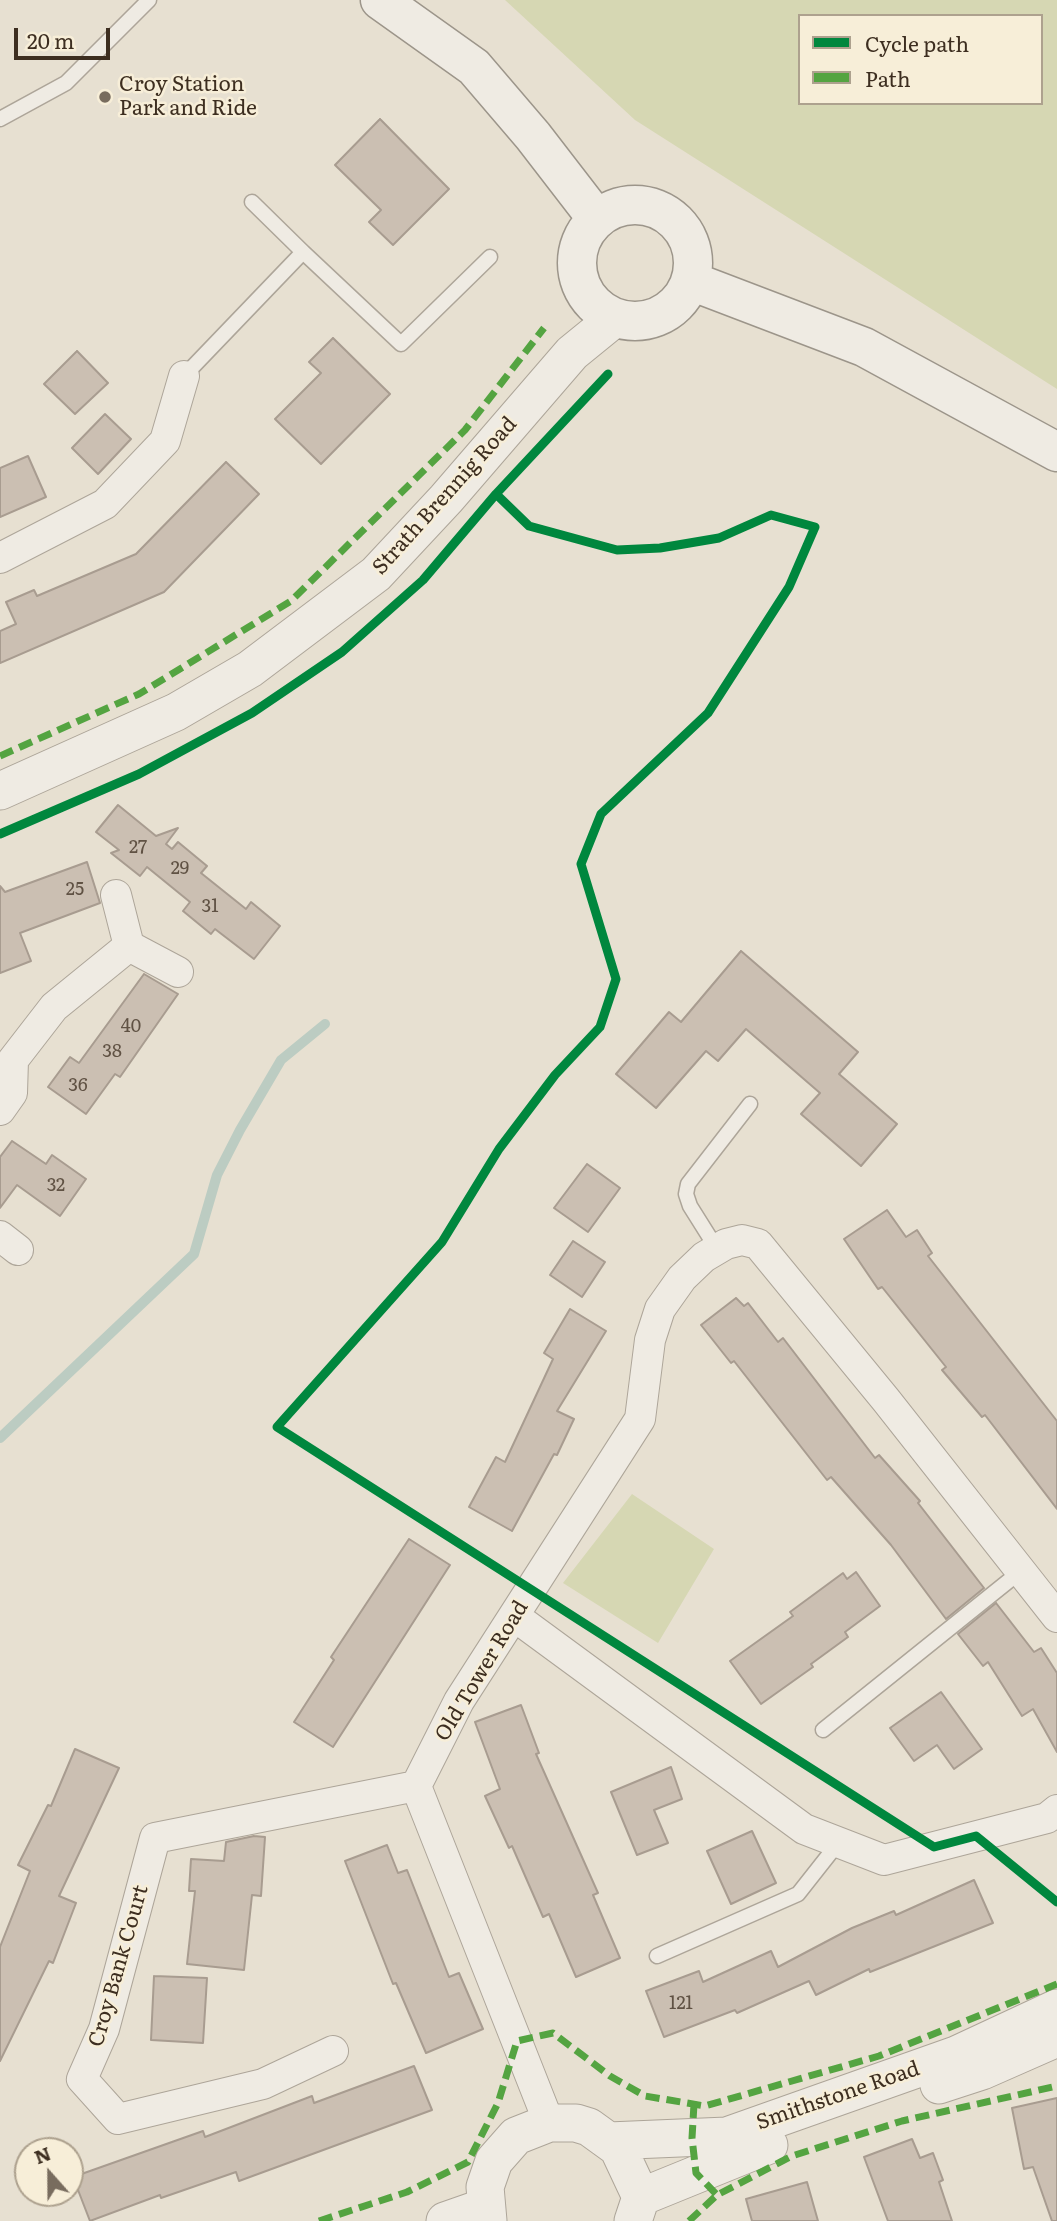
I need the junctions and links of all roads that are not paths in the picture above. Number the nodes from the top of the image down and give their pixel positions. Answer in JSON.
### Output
{"nodes":[{"id":1,"x":149,"y":0,"type":"edge"},
{"id":2,"x":380,"y":0,"type":"edge"},
{"id":3,"x":0,"y":119,"type":"edge"},
{"id":4,"x":252,"y":202,"type":"dead end"},
{"id":5,"x":597,"y":219,"type":"junction"},
{"id":6,"x":303,"y":252,"type":"junction"},
{"id":7,"x":489,"y":257,"type":"dead end"},
{"id":8,"x":691,"y":281,"type":"junction"},
{"id":9,"x":615,"y":318,"type":"junction"},
{"id":10,"x":184,"y":376,"type":"joint"},
{"id":11,"x":1057,"y":452,"type":"edge"},
{"id":12,"x":0,"y":558,"type":"edge"},
{"id":13,"x":0,"y":791,"type":"edge"},
{"id":14,"x":116,"y":895,"type":"dead end"},
{"id":15,"x":128,"y":946,"type":"junction"},
{"id":16,"x":178,"y":972,"type":"dead end"},
{"id":17,"x":6,"y":1060,"type":"edge"},
{"id":18,"x":750,"y":1104,"type":"dead end"},
{"id":19,"x":0,"y":1110,"type":"edge"},
{"id":20,"x":717,"y":1249,"type":"junction"},
{"id":21,"x":1021,"y":1571,"type":"junction"},
{"id":22,"x":514,"y":1616,"type":"junction"},
{"id":23,"x":1057,"y":1617,"type":"edge"},
{"id":24,"x":823,"y":1730,"type":"dead end"},
{"id":25,"x":416,"y":1786,"type":"junction"},
{"id":26,"x":1057,"y":1810,"type":"edge"},
{"id":27,"x":839,"y":1842,"type":"junction"},
{"id":28,"x":657,"y":1956,"type":"dead end"},
{"id":29,"x":1057,"y":2008,"type":"edge"},
{"id":30,"x":1057,"y":2038,"type":"edge"},
{"id":31,"x":332,"y":2051,"type":"dead end"},
{"id":32,"x":549,"y":2123,"type":"junction"},
{"id":33,"x":609,"y":2141,"type":"junction"},
{"id":34,"x":637,"y":2209,"type":"edge"},
{"id":35,"x":486,"y":2214,"type":"edge"},
{"id":36,"x":445,"y":2221,"type":"edge"}],
"edges":[{"from":1,"to":3,"type":"lane"},
{"from":2,"to":5,"type":"main road"},
{"from":4,"to":6,"type":"lane"},
{"from":5,"to":8,"type":"main road"},
{"from":5,"to":9,"type":"main road"},
{"from":6,"to":7,"type":"lane"},
{"from":6,"to":10,"type":"lane"},
{"from":8,"to":9,"type":"main road"},
{"from":8,"to":11,"type":"main road"},
{"from":9,"to":13,"type":"street","name":"Strath Brennig Road"},
{"from":10,"to":12,"type":"street"},
{"from":14,"to":15,"type":"street"},
{"from":15,"to":16,"type":"street"},
{"from":15,"to":17,"type":"street"},
{"from":17,"to":19,"type":"street"},
{"from":18,"to":20,"type":"lane"},
{"from":20,"to":21,"type":"street","name":"Old Tower Road"},
{"from":20,"to":22,"type":"street","name":"Old Tower Road"},
{"from":21,"to":23,"type":"street"},
{"from":21,"to":24,"type":"lane"},
{"from":22,"to":25,"type":"street","name":"Old Tower Road"},
{"from":22,"to":27,"type":"street"},
{"from":25,"to":31,"type":"street","name":"Croy Bank Court"},
{"from":25,"to":32,"type":"street"},
{"from":26,"to":27,"type":"street"},
{"from":27,"to":28,"type":"lane"},
{"from":29,"to":33,"type":"street","name":"Smithstone Road"},
{"from":30,"to":34,"type":"street","name":"Smithstone Road"},
{"from":32,"to":33,"type":"street","name":"Smithstone Road"},
{"from":32,"to":35,"type":"street","name":"Smithstone Road"},
{"from":33,"to":34,"type":"street","name":"Smithstone Road"},
{"from":35,"to":36,"type":"street","name":"Smithstone Road"}]}
